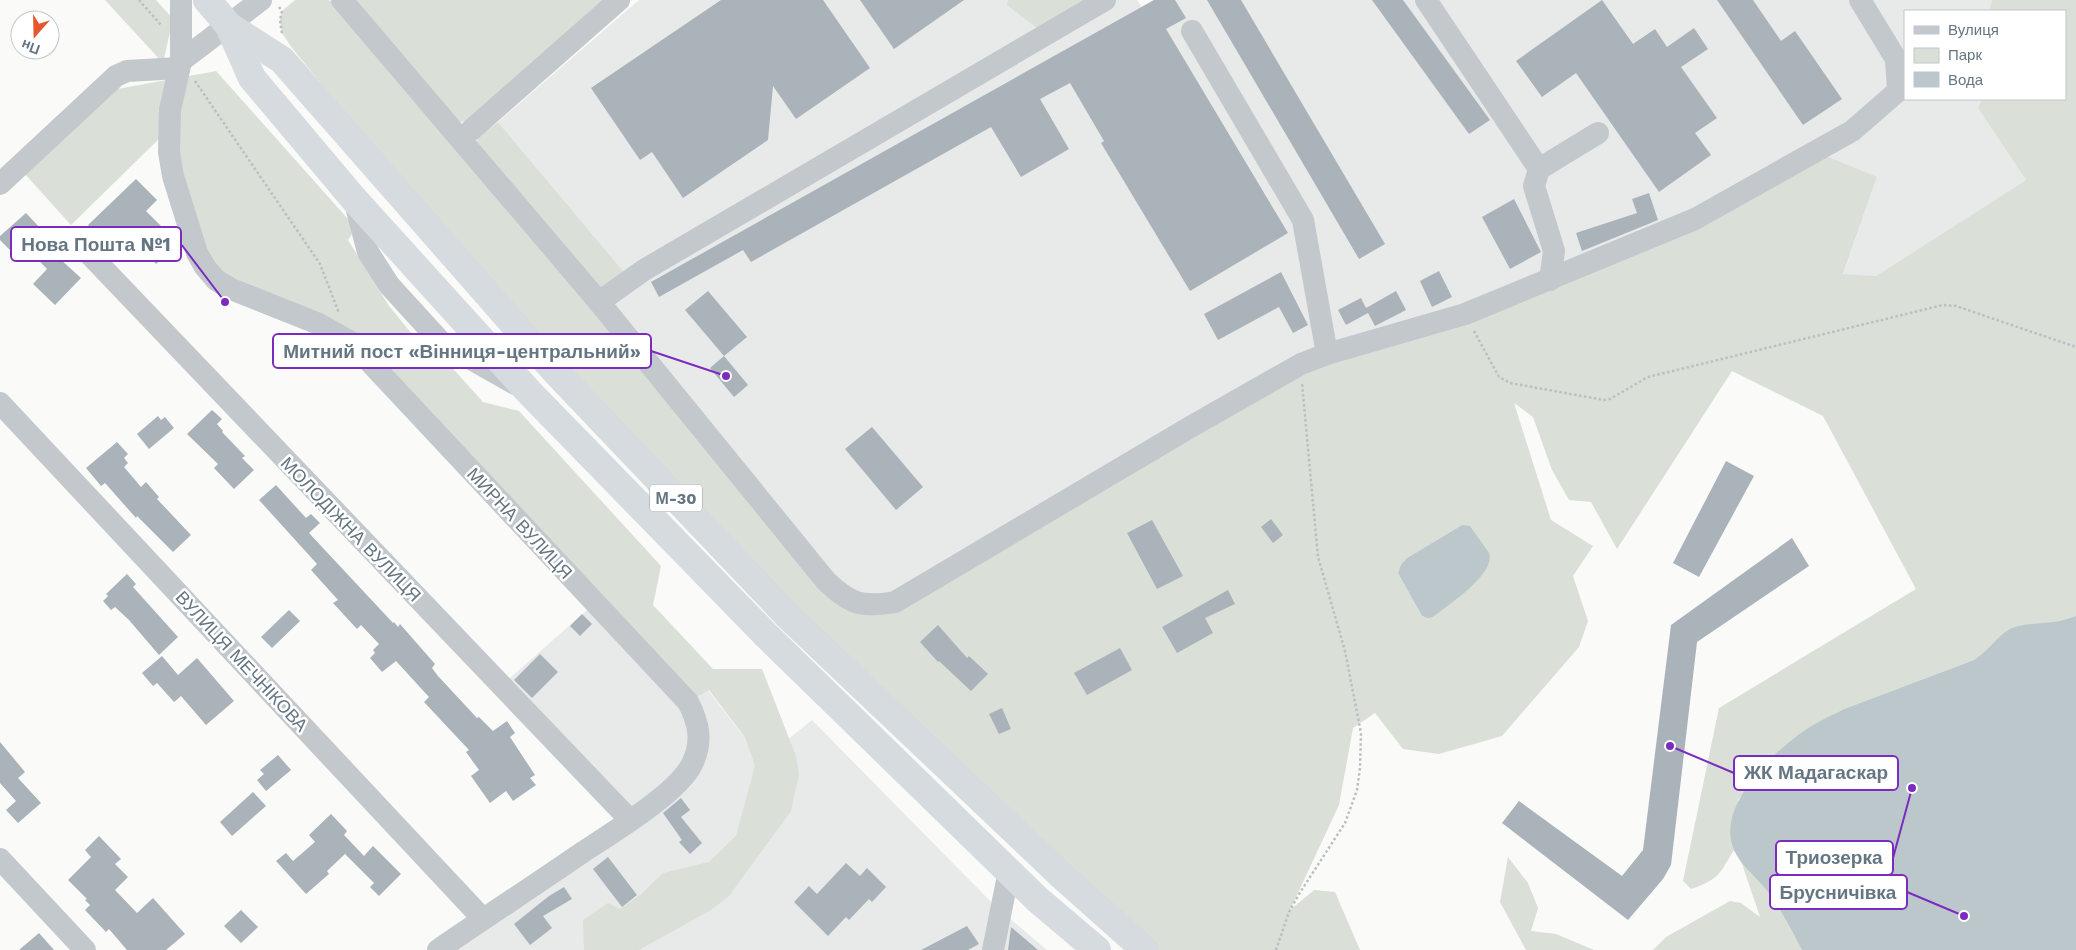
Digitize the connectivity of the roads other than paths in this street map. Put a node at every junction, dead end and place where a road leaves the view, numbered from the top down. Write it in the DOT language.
graph roads {
  1 [pos="181,0"];
  2 [pos="207,0"];
  3 [pos="261,0"];
  4 [pos="342,0"];
  5 [pos="619,0"];
  6 [pos="1104,0"];
  7 [pos="1426,0"];
  8 [pos="1860,0"];
  9 [pos="229,26"];
  10 [pos="1192,31"];
  11 [pos="180,65"];
  12 [pos="1598,133"];
  13 [pos="461,139"];
  14 [pos="1539,169"];
  15 [pos="0,184"];
  16 [pos="73,237"];
  17 [pos="1550,280"];
  18 [pos="599,302"];
  19 [pos="1327,354"];
  20 [pos="0,403"];
  21 [pos="630,820"];
  22 [pos="0,860"];
  23 [pos="1009,871"];
  24 [pos="483,919"];
  25 [pos="85,950"];
  26 [pos="438,950"];
  27 [pos="993,950"];
  28 [pos="1097,950"];
  29 [pos="1146,950"];
  1 -- 11 [label="street, МИРНА ВУЛИЦЯ"];
  2 -- 9 [label="highway, М-30"];
  3 -- 9 [label="street"];
  4 -- 13 [label="street"];
  5 -- 13 [label="street"];
  6 -- 18 [label="street"];
  7 -- 14 [label="street"];
  8 -- 17 [label="street"];
  9 -- 11 [label="street"];
  9 -- 23 [label="highway, М-30"];
  9 -- 29 [label="highway, М-30"];
  10 -- 19 [label="street"];
  11 -- 15 [label="street"];
  11 -- 21 [label="street, МИРНА ВУЛИЦЯ"];
  12 -- 14 [label="street"];
  13 -- 18 [label="street"];
  14 -- 17 [label="street"];
  16 -- 21 [label="street, МОЛОДІЖНА ВУЛИЦЯ"];
  17 -- 19 [label="street"];
  18 -- 19 [label="street"];
  20 -- 24 [label="street, ВУЛИЦЯ МЕЧНІКОВА"];
  21 -- 24 [label="street, МИРНА ВУЛИЦЯ"];
  22 -- 25 [label="street"];
  23 -- 27 [label="street"];
  23 -- 28 [label="highway, М-30"];
  24 -- 26 [label="street, МИРНА ВУЛИЦЯ"];
}
